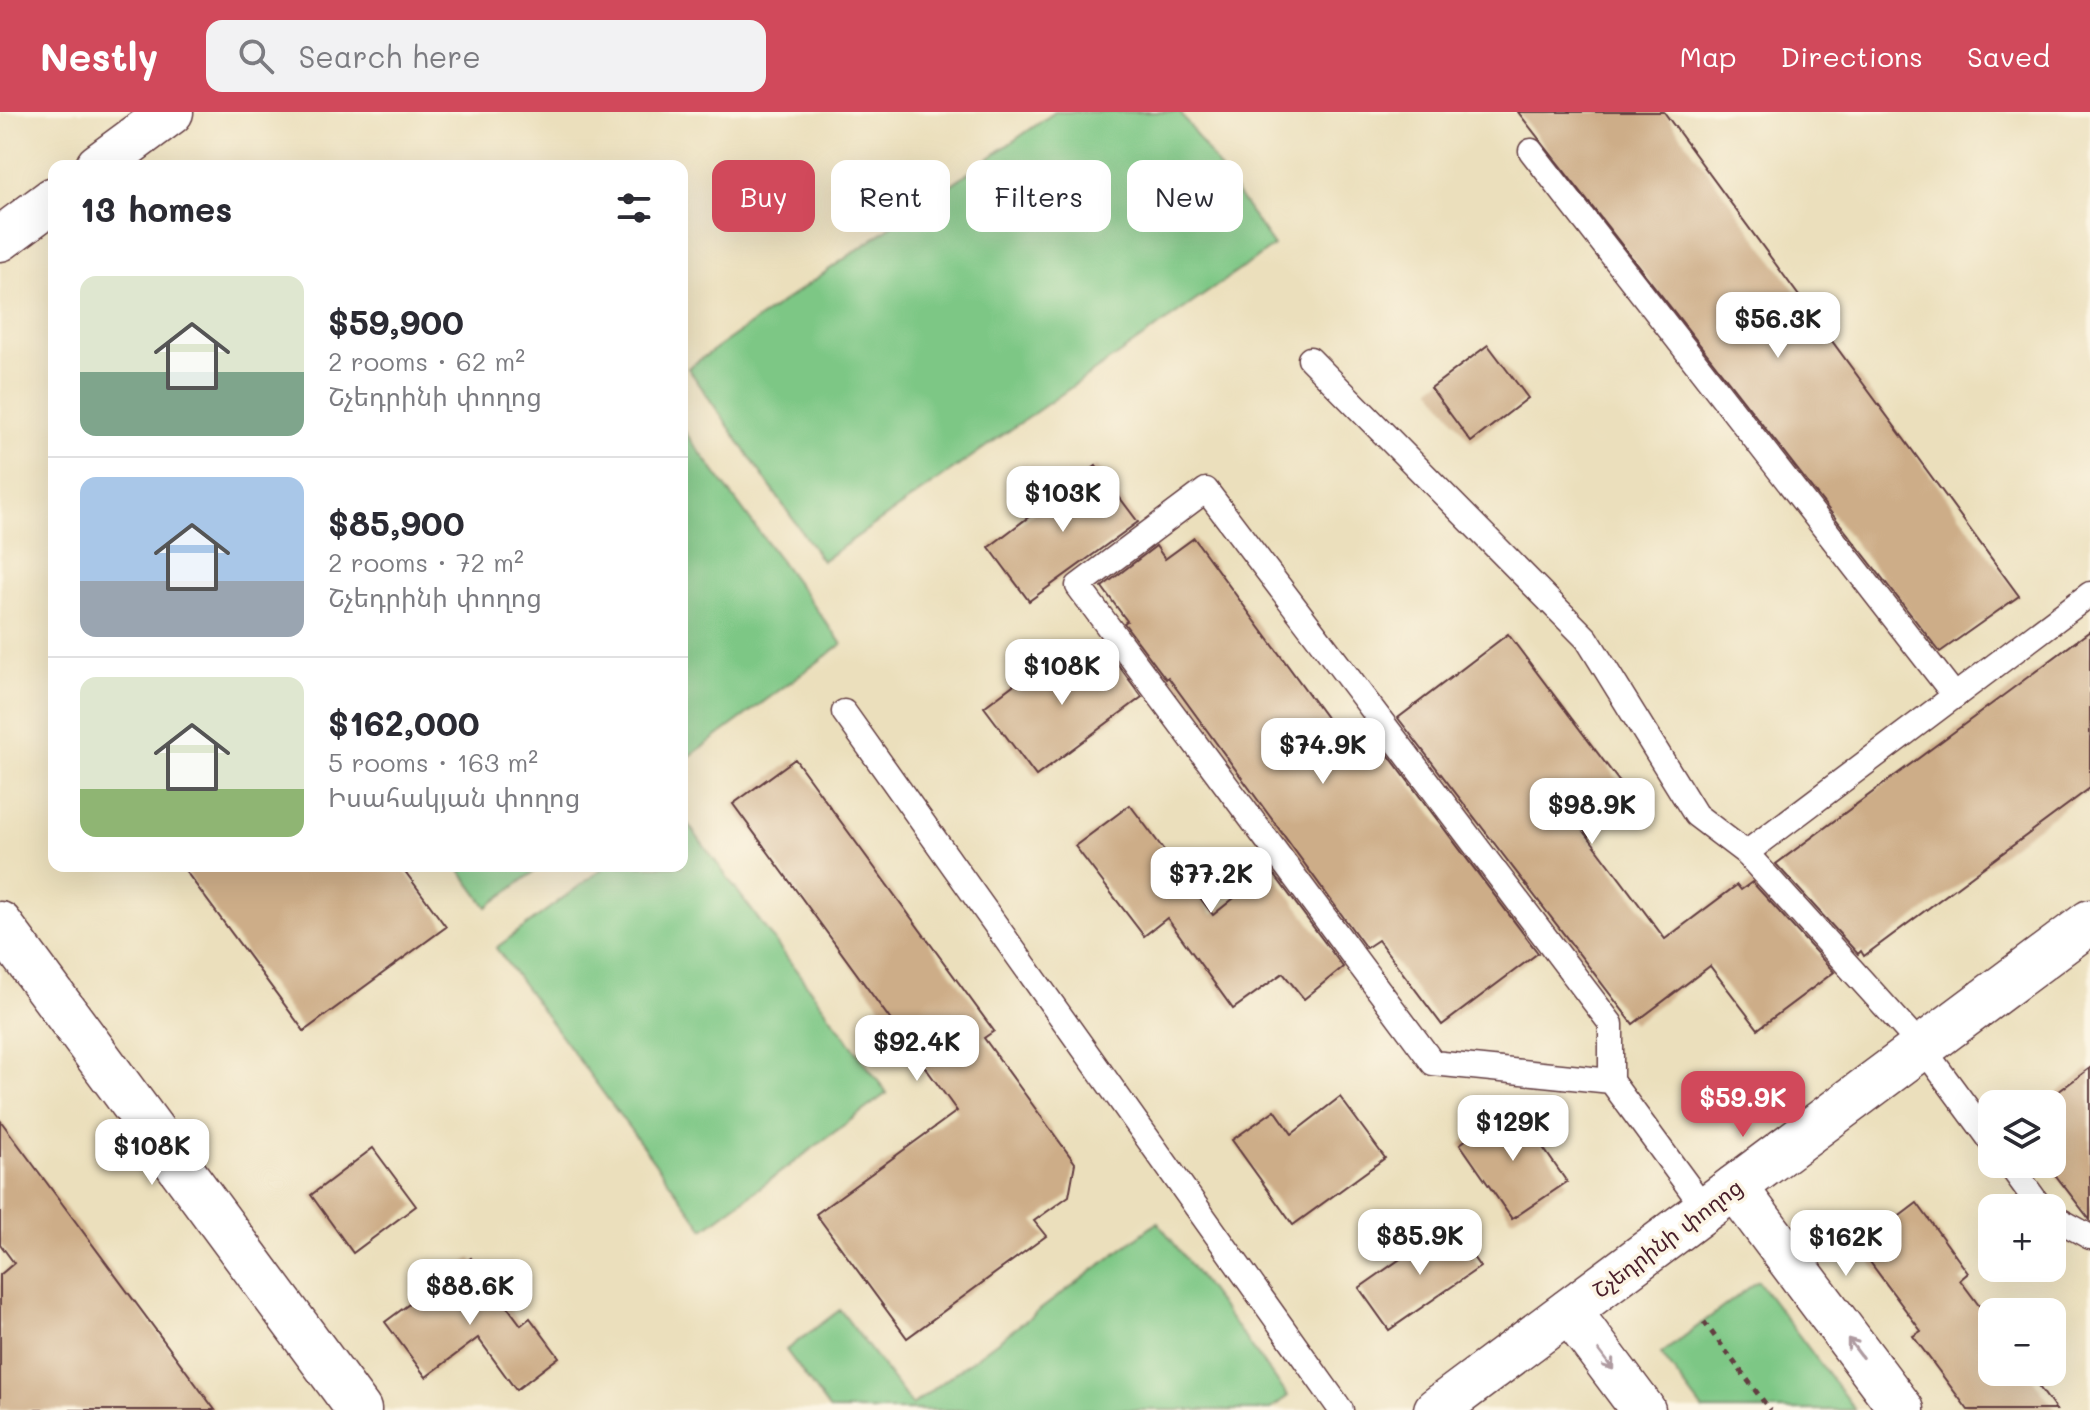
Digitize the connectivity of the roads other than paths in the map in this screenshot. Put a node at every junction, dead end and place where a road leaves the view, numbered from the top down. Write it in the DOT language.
graph roads {
  1 [pos="171,112"];
  2 [pos="1531,151"];
  3 [pos="106,160"];
  4 [pos="48,203"];
  5 [pos="0,239"];
  6 [pos="1310,359"];
  7 [pos="2090,594"];
  8 [pos="1955,696"];
  9 [pos="844,712"];
  10 [pos="1746,853"];
  11 [pos="2090,922"];
  12 [pos="0,924"];
  13 [pos="1922,1047"];
  14 [pos="1611,1081"];
  15 [pos="1978,1123"];
  16 [pos="1720,1198"];
  17 [pos="2066,1224"];
  18 [pos="2090,1237"];
  19 [pos="1569,1311"];
  20 [pos="359,1410"];
  21 [pos="1341,1410"];
  22 [pos="1436,1410"];
  23 [pos="1643,1410"];
  24 [pos="1902,1410"];
  1 -- 3 [label="street"];
  2 -- 8 [label="lane"];
  4 -- 5 [label="street"];
  6 -- 10 [label="lane"];
  7 -- 8 [label="lane"];
  8 -- 10 [label="lane"];
  9 -- 21 [label="lane"];
  10 -- 13 [label="lane"];
  11 -- 13 [label="street, Շչեդրինի փողոց"];
  12 -- 20 [label="street"];
  13 -- 15 [label="lane"];
  13 -- 16 [label="street, Շչեդրինի փողոց"];
  14 -- 14 [label="lane"];
  14 -- 16 [label="lane"];
  16 -- 19 [label="street, Շչեդրինի փողոց"];
  24 -- 16 [label="street, one-way"];
  17 -- 18 [label="lane"];
  19 -- 22 [label="street, Շչեդրինի փողոց"];
  19 -- 23 [label="street, one-way"];
}
